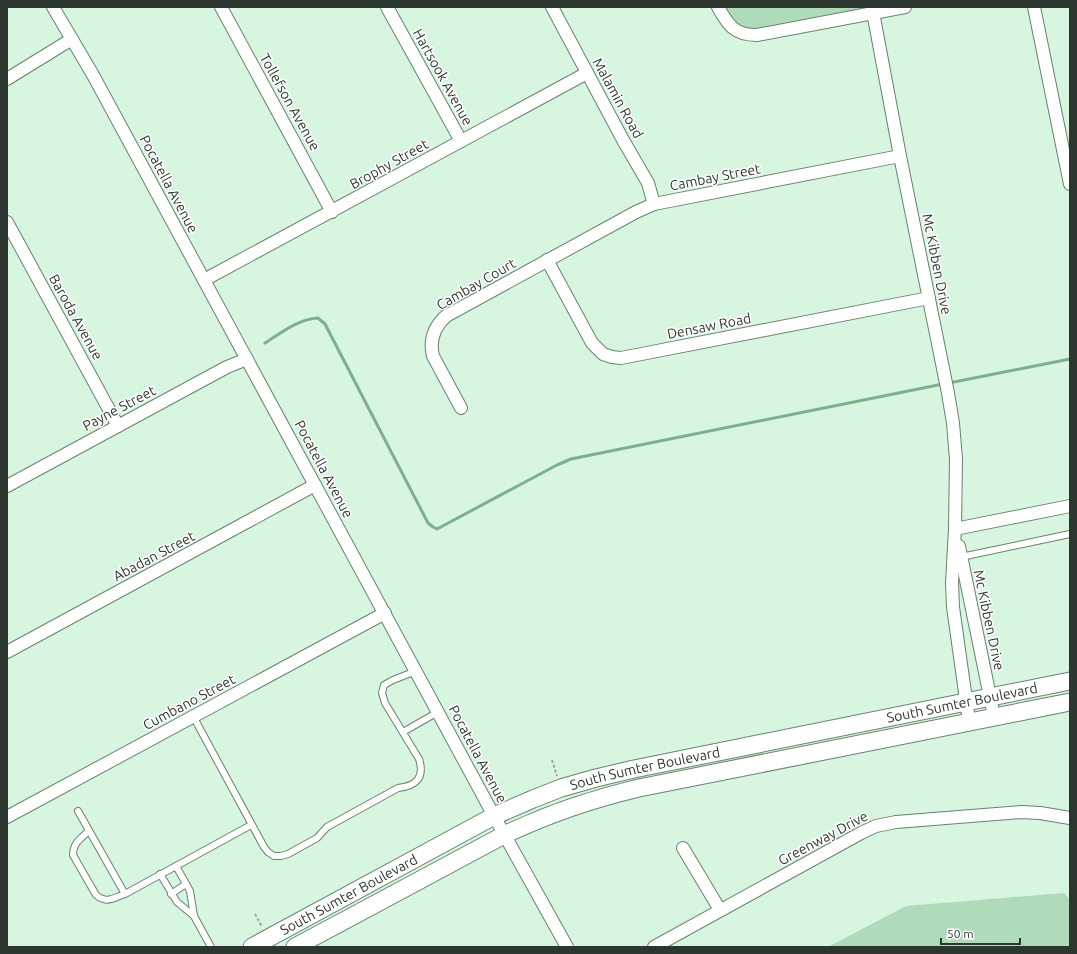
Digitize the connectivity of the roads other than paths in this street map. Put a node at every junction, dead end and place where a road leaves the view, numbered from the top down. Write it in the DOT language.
graph roads {
  1 [pos="53,7"];
  2 [pos="221,7"];
  3 [pos="387,7"];
  4 [pos="552,7"];
  5 [pos="718,7"];
  6 [pos="905,7"];
  7 [pos="1034,7"];
  8 [pos="872,10"];
  9 [pos="72,39"];
  10 [pos="587,73"];
  11 [pos="7,79"];
  12 [pos="461,141"];
  13 [pos="900,156"];
  14 [pos="1070,184"];
  15 [pos="654,204"];
  16 [pos="332,212"];
  17 [pos="7,222"];
  18 [pos="547,260"];
  19 [pos="204,280"];
  20 [pos="929,298"];
  21 [pos="247,359"];
  22 [pos="461,408"];
  23 [pos="118,426"];
  24 [pos="315,485"];
  25 [pos="7,486"];
  26 [pos="1070,506"];
  27 [pos="955,529"];
  28 [pos="1070,534"];
  29 [pos="961,557"];
  30 [pos="385,613"];
  31 [pos="7,652"];
  32 [pos="416,671"];
  33 [pos="1070,681"];
  34 [pos="990,697"];
  35 [pos="966,702"];
  36 [pos="1070,702"];
  37 [pos="438,712"];
  38 [pos="194,716"];
  39 [pos="994,716"];
  40 [pos="969,721"];
  41 [pos="403,732"];
  42 [pos="78,811"];
  43 [pos="494,816"];
  44 [pos="7,817"];
  45 [pos="1070,818"];
  46 [pos="251,825"];
  47 [pos="89,831"];
  48 [pos="504,835"];
  49 [pos="683,848"];
  50 [pos="176,866"];
  51 [pos="160,874"];
  52 [pos="186,884"];
  53 [pos="125,894"];
  54 [pos="171,894"];
  55 [pos="720,910"];
  56 [pos="194,916"];
  57 [pos="211,947"];
  58 [pos="252,947"];
  59 [pos="295,947"];
  60 [pos="566,947"];
  61 [pos="654,947"];
  1 -- 9 [label="street, Pocatella Avenue"];
  2 -- 16 [label="street, Tollefson Avenue"];
  3 -- 12 [label="street, Hartsook Avenue"];
  4 -- 10 [label="street, Malamin Road"];
  5 -- 8 [label="street"];
  6 -- 8 [label="street"];
  7 -- 14 [label="street"];
  8 -- 13 [label="street, Mc Kibben Drive"];
  9 -- 11 [label="street"];
  9 -- 19 [label="street, Pocatella Avenue"];
  10 -- 12 [label="street, Brophy Street"];
  10 -- 15 [label="street, Malamin Road"];
  12 -- 16 [label="street, Brophy Street"];
  13 -- 15 [label="street, Cambay Street"];
  13 -- 20 [label="street, Mc Kibben Drive"];
  15 -- 18 [label="street, Cambay Street"];
  16 -- 19 [label="street, Brophy Street"];
  17 -- 23 [label="street, Baroda Avenue"];
  18 -- 20 [label="street, Densaw Road"];
  18 -- 22 [label="street, Cambay Court"];
  19 -- 21 [label="street, Pocatella Avenue"];
  20 -- 27 [label="street, Mc Kibben Drive"];
  21 -- 23 [label="street, Payne Street"];
  21 -- 24 [label="street, Pocatella Avenue"];
  23 -- 25 [label="street, Payne Street"];
  24 -- 30 [label="street, Pocatella Avenue"];
  24 -- 31 [label="street, Abadan Street"];
  26 -- 27 [label="street"];
  27 -- 29 [label="street, Mc Kibben Drive"];
  27 -- 35 [label="street, Mc Kibben Drive"];
  28 -- 29 [label="lane"];
  29 -- 34 [label="street, Mc Kibben Drive"];
  30 -- 32 [label="street, Pocatella Avenue"];
  30 -- 38 [label="street, Cumbano Street"];
  32 -- 37 [label="street, Pocatella Avenue"];
  32 -- 41 [label="lane"];
  33 -- 34 [label="main road, South Sumter Boulevard"];
  34 -- 35 [label="main road, South Sumter Boulevard"];
  34 -- 39 [label="street, Mc Kibben Drive"];
  35 -- 40 [label="street, Mc Kibben Drive"];
  35 -- 43 [label="main road, South Sumter Boulevard"];
  36 -- 39 [label="main road, South Sumter Boulevard"];
  37 -- 41 [label="lane"];
  37 -- 43 [label="street, Pocatella Avenue"];
  38 -- 44 [label="street, Cumbano Street"];
  38 -- 46 [label="lane"];
  39 -- 40 [label="main road, South Sumter Boulevard"];
  40 -- 48 [label="main road, South Sumter Boulevard"];
  41 -- 46 [label="lane"];
  42 -- 47 [label="lane"];
  43 -- 48 [label="street, Pocatella Avenue"];
  43 -- 58 [label="main road, South Sumter Boulevard"];
  45 -- 55 [label="street, Greenway Drive"];
  46 -- 50 [label="lane"];
  47 -- 53 [label="lane"];
  47 -- 53 [label="lane"];
  48 -- 59 [label="main road, South Sumter Boulevard"];
  48 -- 60 [label="street, Pocatella Avenue"];
  49 -- 55 [label="street"];
  50 -- 51 [label="lane"];
  50 -- 52 [label="lane"];
  51 -- 53 [label="lane"];
  51 -- 54 [label="lane"];
  52 -- 54 [label="lane"];
  52 -- 56 [label="lane"];
  54 -- 56 [label="lane"];
  55 -- 61 [label="street, Greenway Drive"];
  56 -- 57 [label="lane"];
}
